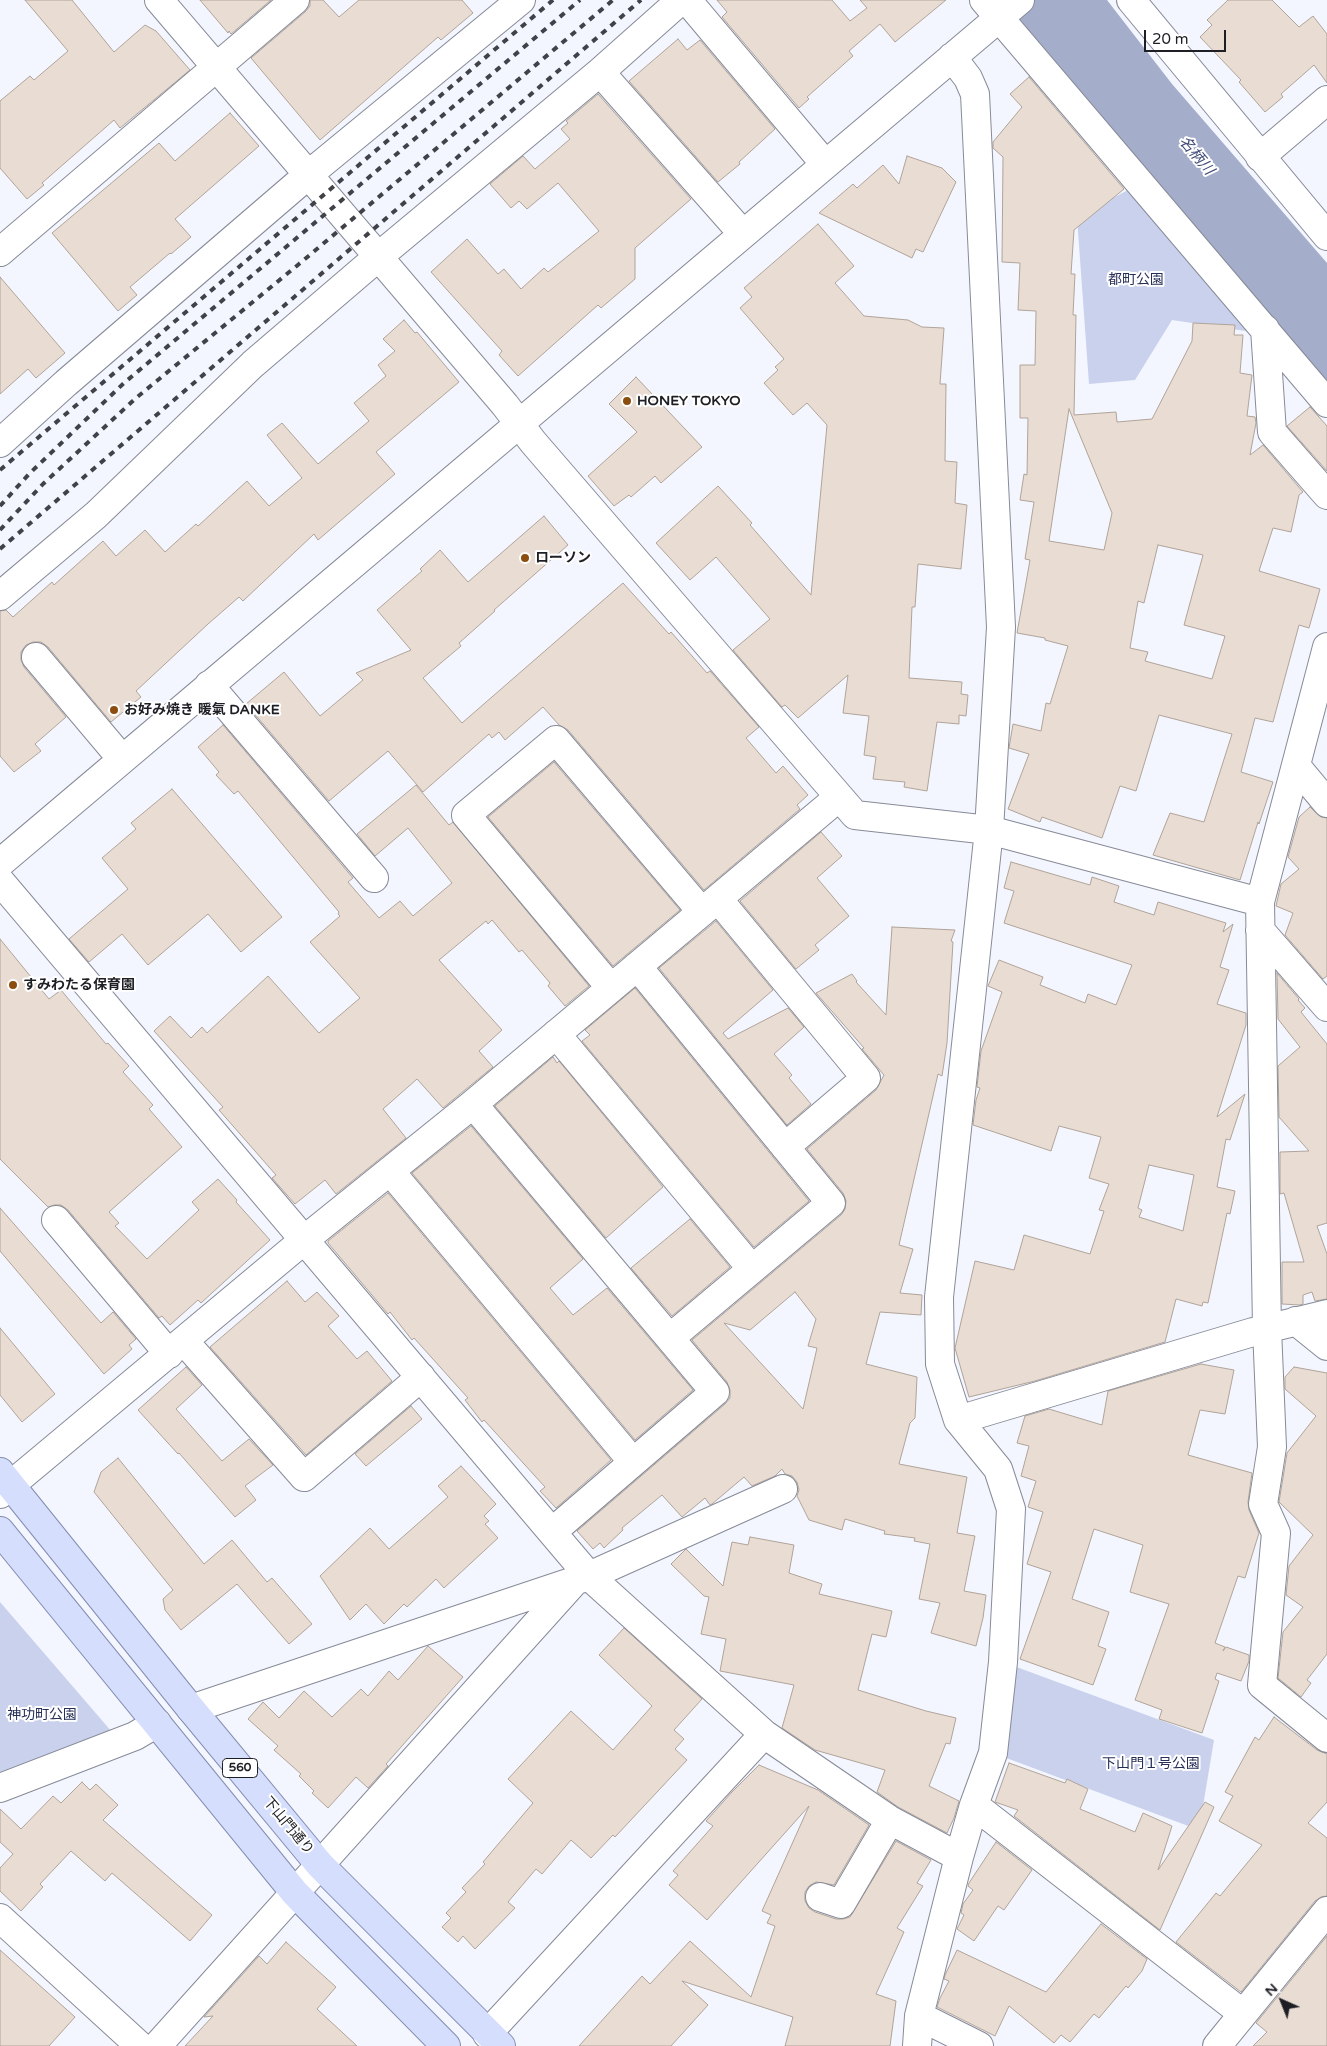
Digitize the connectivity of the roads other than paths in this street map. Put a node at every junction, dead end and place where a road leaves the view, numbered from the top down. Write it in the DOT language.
graph roads {
  1 [pos="159,0"];
  2 [pos="295,0"];
  3 [pos="521,0"];
  4 [pos="681,0"];
  5 [pos="687,0"];
  6 [pos="1131,0"];
  7 [pos="1002,7"];
  8 [pos="952,57"];
  9 [pos="216,66"];
  10 [pos="600,72"];
  11 [pos="1327,100"];
  12 [pos="1260,157"];
  13 [pos="826,164"];
  14 [pos="308,175"];
  15 [pos="743,234"];
  16 [pos="1327,236"];
  17 [pos="0,252"];
  18 [pos="378,257"];
  19 [pos="1265,329"];
  20 [pos="1327,403"];
  21 [pos="518,424"];
  22 [pos="0,443"];
  23 [pos="1327,495"];
  24 [pos="0,596"];
  25 [pos="1327,647"];
  26 [pos="36,657"];
  27 [pos="209,685"];
  28 [pos="122,759"];
  29 [pos="1296,766"];
  30 [pos="839,797"];
  31 [pos="1327,804"];
  32 [pos="989,830"];
  33 [pos="0,862"];
  34 [pos="374,878"];
  35 [pos="0,881"];
  36 [pos="1260,902"];
  37 [pos="710,905"];
  38 [pos="1260,930"];
  39 [pos="637,966"];
  40 [pos="611,988"];
  41 [pos="1325,1001"];
  42 [pos="556,1034"];
  43 [pos="472,1104"];
  44 [pos="785,1147"];
  45 [pos="390,1171"];
  46 [pos="56,1220"];
  47 [pos="304,1240"];
  48 [pos="752,1269"];
  49 [pos="1327,1314"];
  50 [pos="1296,1321"];
  51 [pos="1267,1329"];
  52 [pos="670,1338"];
  53 [pos="1327,1346"];
  54 [pos="176,1347"];
  55 [pos="421,1377"];
  56 [pos="958,1420"];
  57 [pos="633,1462"];
  58 [pos="4,1483"];
  59 [pos="783,1489"];
  60 [pos="0,1531"];
  61 [pos="552,1532"];
  62 [pos="582,1578"];
  63 [pos="191,1709"];
  64 [pos="156,1723"];
  65 [pos="764,1734"];
  66 [pos="1327,1738"];
  67 [pos="0,1788"];
  68 [pos="974,1805"];
  69 [pos="890,1820"];
  70 [pos="959,1857"];
  71 [pos="320,1865"];
  72 [pos="295,1893"];
  73 [pos="820,1897"];
  74 [pos="1327,1911"];
  75 [pos="0,1918"];
  76 [pos="919,2016"];
  77 [pos="1231,2034"];
  78 [pos="494,2040"];
  79 [pos="140,2046"];
  80 [pos="157,2046"];
  81 [pos="446,2046"];
  82 [pos="917,2046"];
  83 [pos="979,2046"];
  1 -- 9 [label="street"];
  2 -- 9 [label="street"];
  3 -- 14 [label="street"];
  4 -- 10 [label="street"];
  5 -- 13 [label="street"];
  6 -- 12 [label="street"];
  7 -- 8 [label="street"];
  7 -- 19 [label="street"];
  8 -- 13 [label="street"];
  8 -- 32 [label="street"];
  9 -- 14 [label="street"];
  9 -- 17 [label="street"];
  10 -- 15 [label="street"];
  10 -- 18 [label="street"];
  11 -- 12 [label="street"];
  12 -- 16 [label="street"];
  13 -- 15 [label="street"];
  14 -- 18 [label="street"];
  14 -- 22 [label="street"];
  15 -- 21 [label="street"];
  18 -- 21 [label="street"];
  18 -- 24 [label="street"];
  19 -- 20 [label="street"];
  19 -- 23 [label="street"];
  21 -- 27 [label="street"];
  21 -- 30 [label="street"];
  25 -- 29 [label="street"];
  26 -- 28 [label="street"];
  27 -- 28 [label="street"];
  27 -- 34 [label="street"];
  28 -- 33 [label="street"];
  29 -- 31 [label="street"];
  29 -- 36 [label="street"];
  30 -- 32 [label="street"];
  30 -- 37 [label="street"];
  32 -- 36 [label="street"];
  32 -- 56 [label="street"];
  35 -- 47 [label="street"];
  36 -- 38 [label="street"];
  37 -- 39 [label="street"];
  37 -- 40 [label="street"];
  37 -- 44 [label="street"];
  38 -- 41 [label="street"];
  38 -- 51 [label="street"];
  39 -- 40 [label="street"];
  39 -- 44 [label="street"];
  40 -- 42 [label="street"];
  42 -- 43 [label="street"];
  42 -- 48 [label="street"];
  43 -- 45 [label="street"];
  43 -- 52 [label="street"];
  44 -- 48 [label="street"];
  45 -- 47 [label="street"];
  45 -- 57 [label="street"];
  46 -- 54 [label="street"];
  47 -- 54 [label="street"];
  47 -- 55 [label="street"];
  48 -- 52 [label="street"];
  49 -- 50 [label="street"];
  50 -- 51 [label="street"];
  50 -- 53 [label="street"];
  51 -- 56 [label="street"];
  51 -- 66 [label="street"];
  52 -- 57 [label="street"];
  54 -- 55 [label="street"];
  54 -- 58 [label="street"];
  55 -- 61 [label="street"];
  56 -- 68 [label="street"];
  57 -- 61 [label="street"];
  58 -- 63 [label="main road, 下山門通り / 560"];
  59 -- 62 [label="street"];
  60 -- 64 [label="main road, 560"];
  61 -- 62 [label="street"];
  62 -- 63 [label="street"];
  62 -- 65 [label="street"];
  62 -- 71 [label="street"];
  63 -- 71 [label="main road, 下山門通り / 560"];
  64 -- 67 [label="street"];
  64 -- 72 [label="main road, 560"];
  65 -- 69 [label="street"];
  65 -- 78 [label="street"];
  68 -- 70 [label="street"];
  68 -- 77 [label="street"];
  69 -- 70 [label="street"];
  69 -- 73 [label="street"];
  70 -- 76 [label="street"];
  71 -- 72 [label="street"];
  71 -- 78 [label="main road, 下山門通り / 560"];
  72 -- 80 [label="street"];
  72 -- 81 [label="main road, 560"];
  74 -- 77 [label="street"];
  75 -- 79 [label="street"];
  76 -- 82 [label="street"];
  76 -- 83 [label="street"];
}
